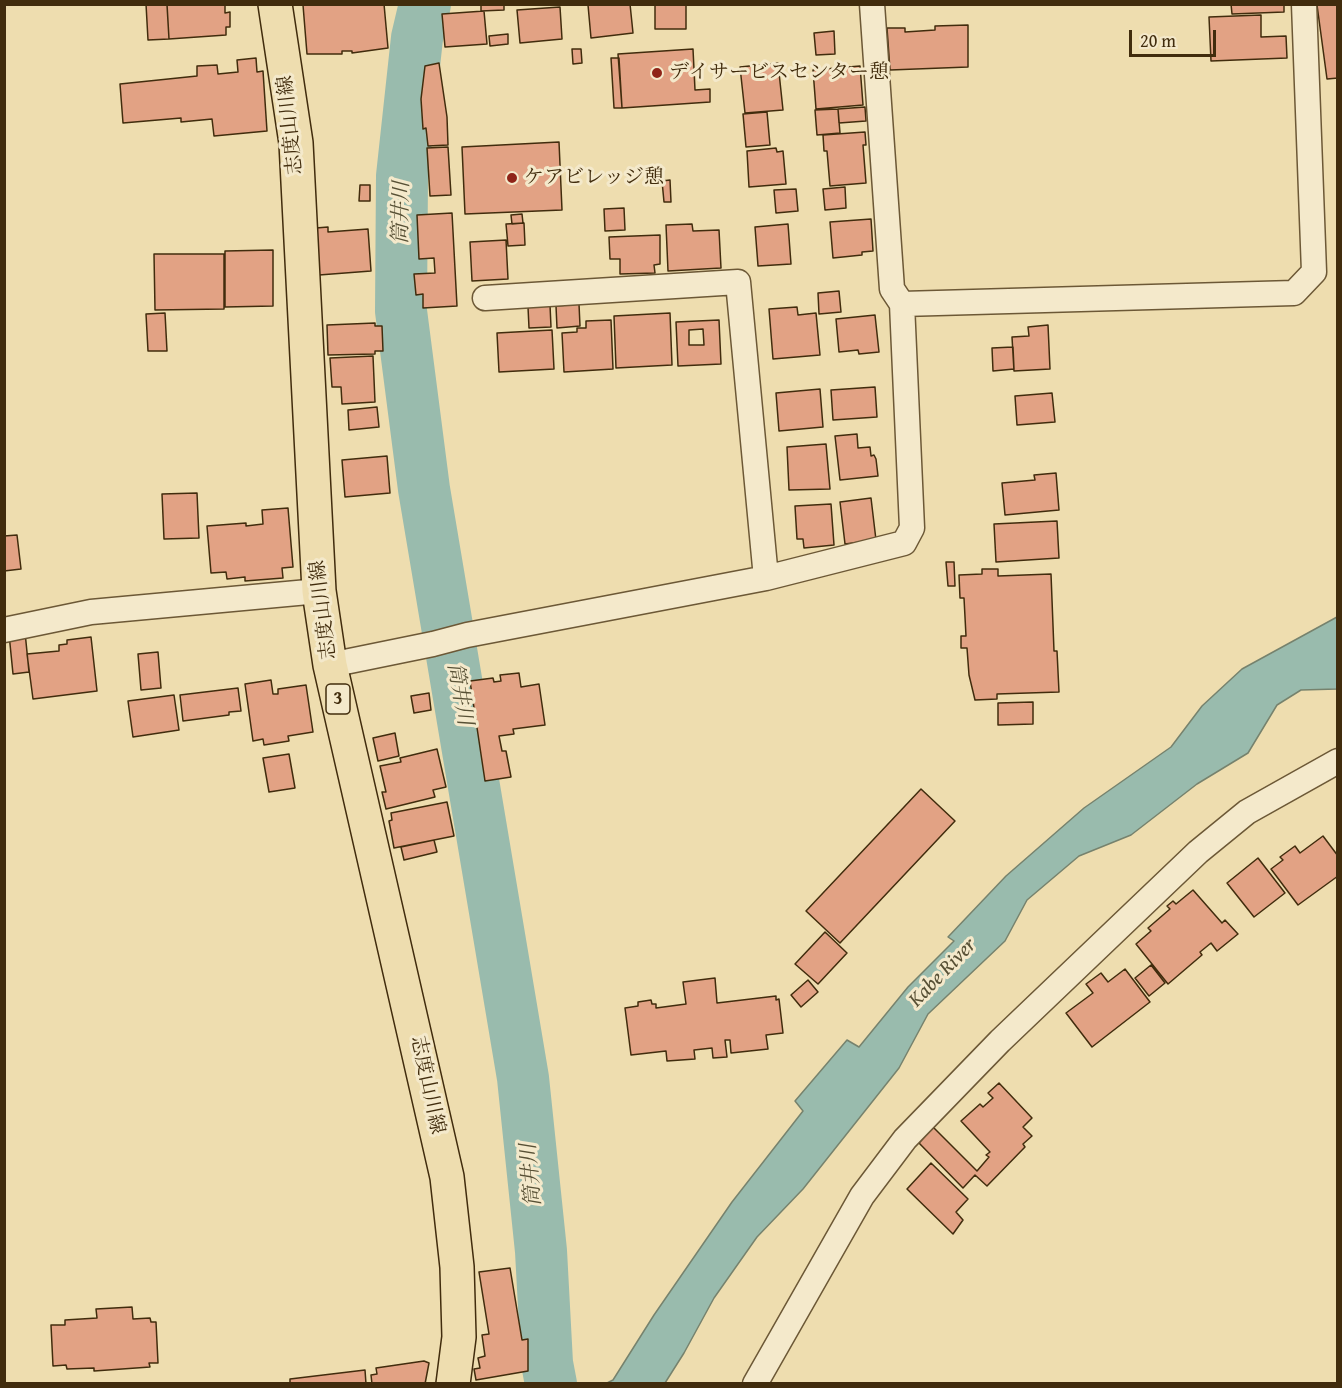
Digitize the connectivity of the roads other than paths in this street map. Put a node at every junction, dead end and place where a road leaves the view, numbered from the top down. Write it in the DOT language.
graph roads {
  1 [pos="275,4"];
  2 [pos="872,4"];
  3 [pos="1304,4"];
  4 [pos="485,298"];
  5 [pos="902,304"];
  6 [pos="766,578"];
  7 [pos="319,591"];
  8 [pos="4,630"];
  9 [pos="330,665"];
  10 [pos="1338,761"];
  11 [pos="453,1383"];
  12 [pos="755,1383"];
  1 -- 7 [label="main road, 志度山川線 / 3"];
  2 -- 5 [label="street"];
  3 -- 5 [label="street"];
  4 -- 6 [label="street"];
  5 -- 6 [label="street"];
  6 -- 9 [label="street"];
  7 -- 8 [label="street"];
  7 -- 9 [label="main road, 志度山川線 / 3"];
  9 -- 11 [label="main road, 志度山川線 / 3"];
  10 -- 12 [label="street"];
}
